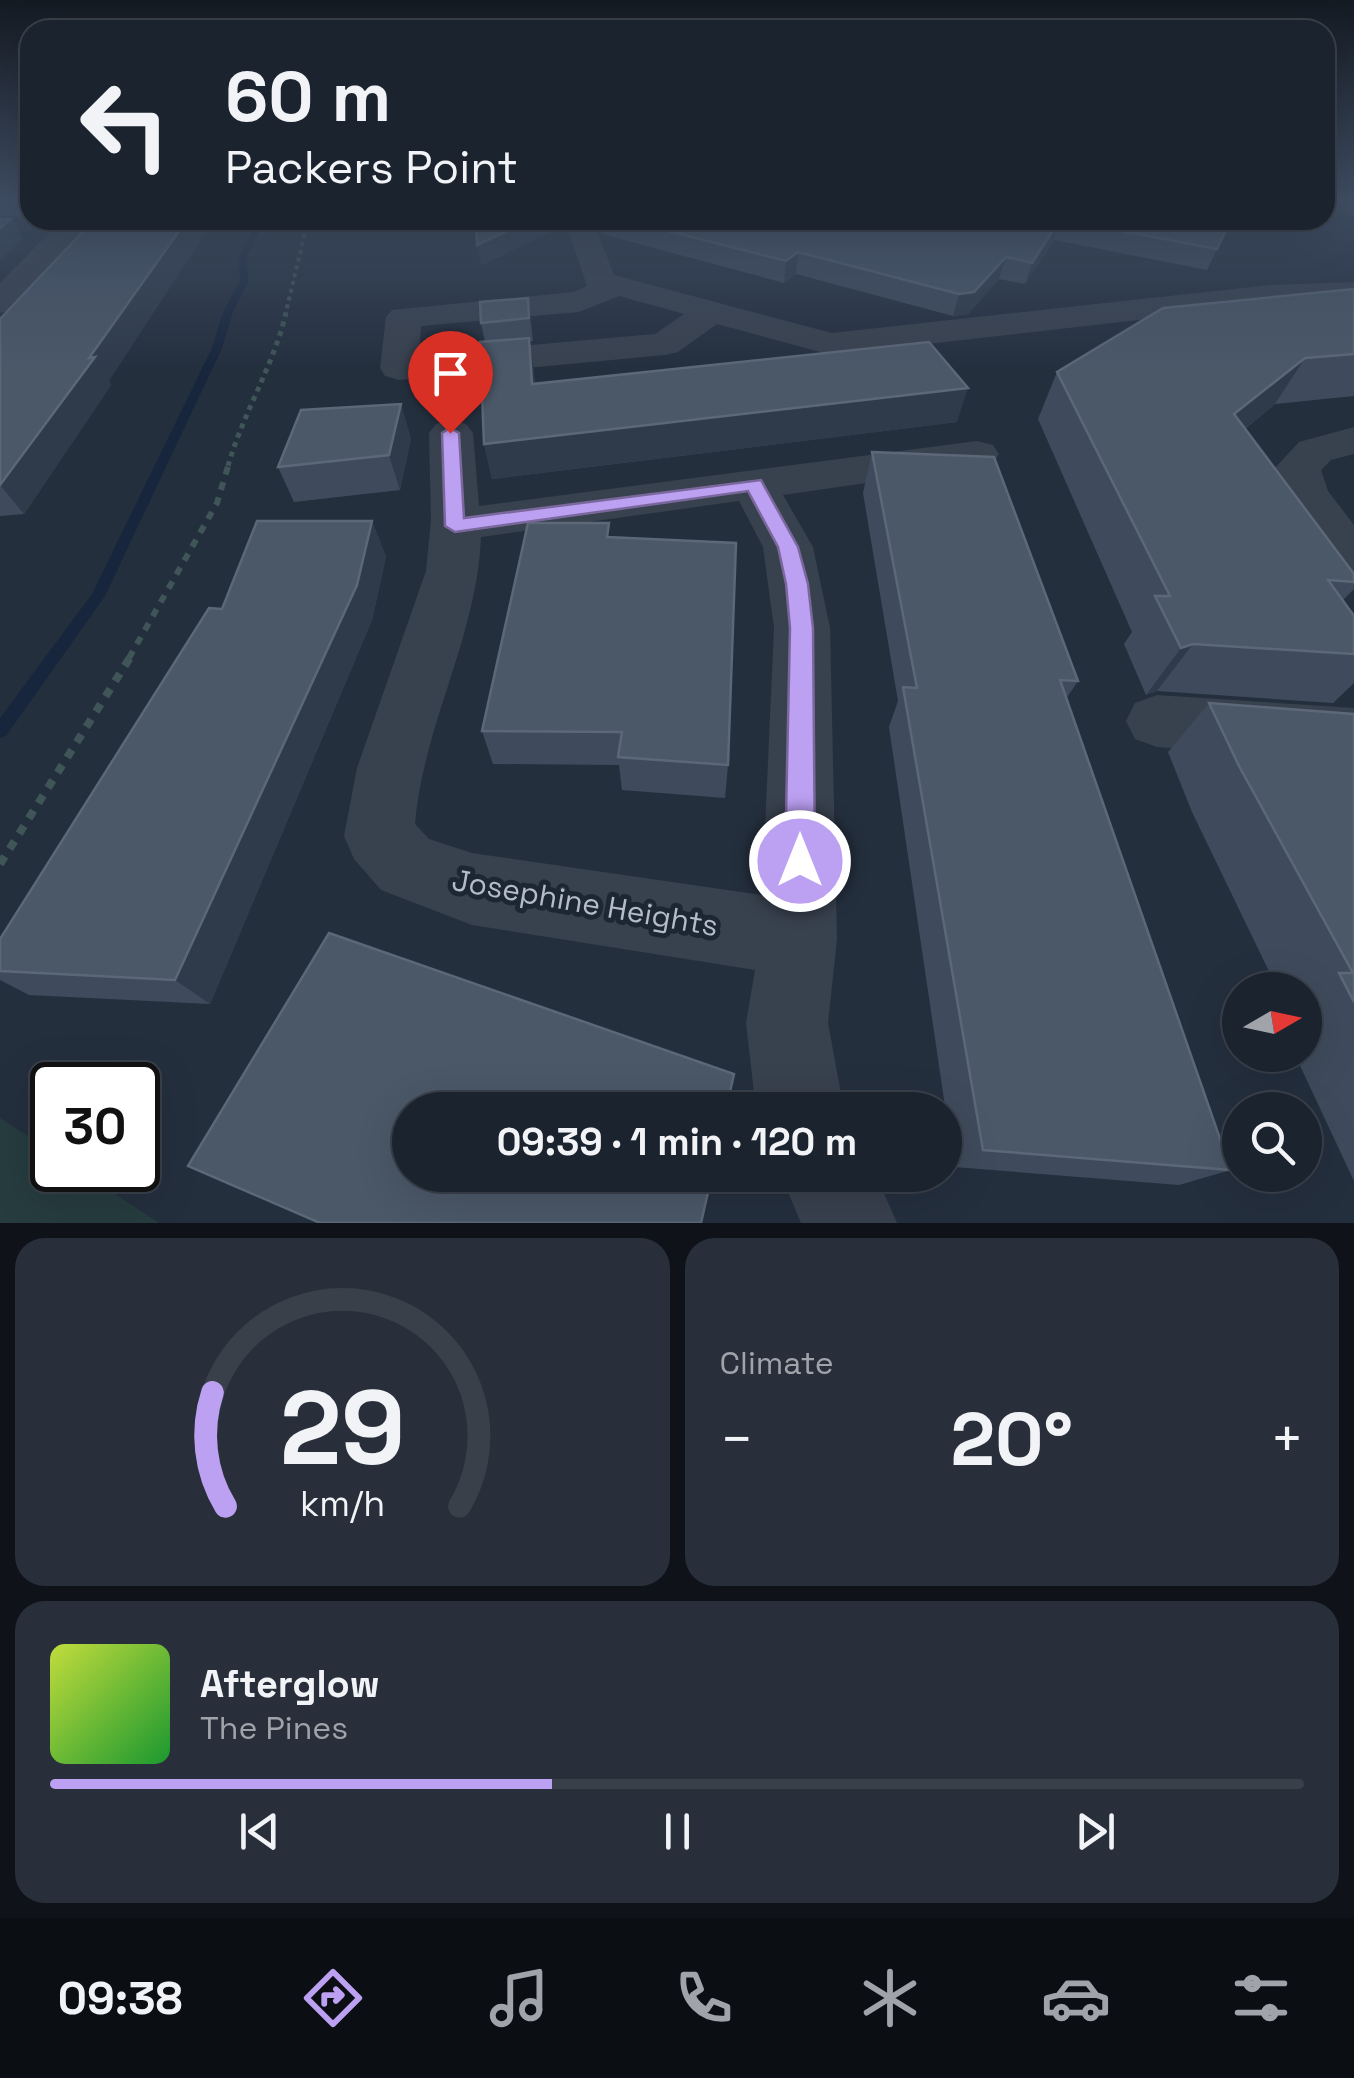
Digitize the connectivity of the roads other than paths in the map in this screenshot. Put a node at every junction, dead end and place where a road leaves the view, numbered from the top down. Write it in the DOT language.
graph roads {
  1 [pos="45,255"];
  2 [pos="591,255"];
  3 [pos="617,285"];
  4 [pos="1354,292"];
  5 [pos="0,303"];
  6 [pos="712,311"];
  7 [pos="450,433"];
  8 [pos="1354,440"];
  9 [pos="977,454"];
  10 [pos="754,484"];
  11 [pos="455,526"];
  12 [pos="1354,561"];
  13 [pos="1158,720"];
  14 [pos="1354,736"];
  15 [pos="799,939"];
  16 [pos="797,1092"];
  17 [pos="835,1192"];
  18 [pos="849,1223"];
  1 -- 5 [label="street"];
  2 -- 3 [label="street"];
  3 -- 6 [label="street"];
  3 -- 6 [label="street"];
  4 -- 6 [label="street"];
  7 -- 11 [label="street, Josephine Heights"];
  8 -- 12 [label="street"];
  9 -- 10 [label="street"];
  10 -- 11 [label="street"];
  10 -- 15 [label="street"];
  11 -- 15 [label="street, Josephine Heights"];
  13 -- 14 [label="street"];
  15 -- 16 [label="street"];
  17 -- 18 [label="street"];
}
